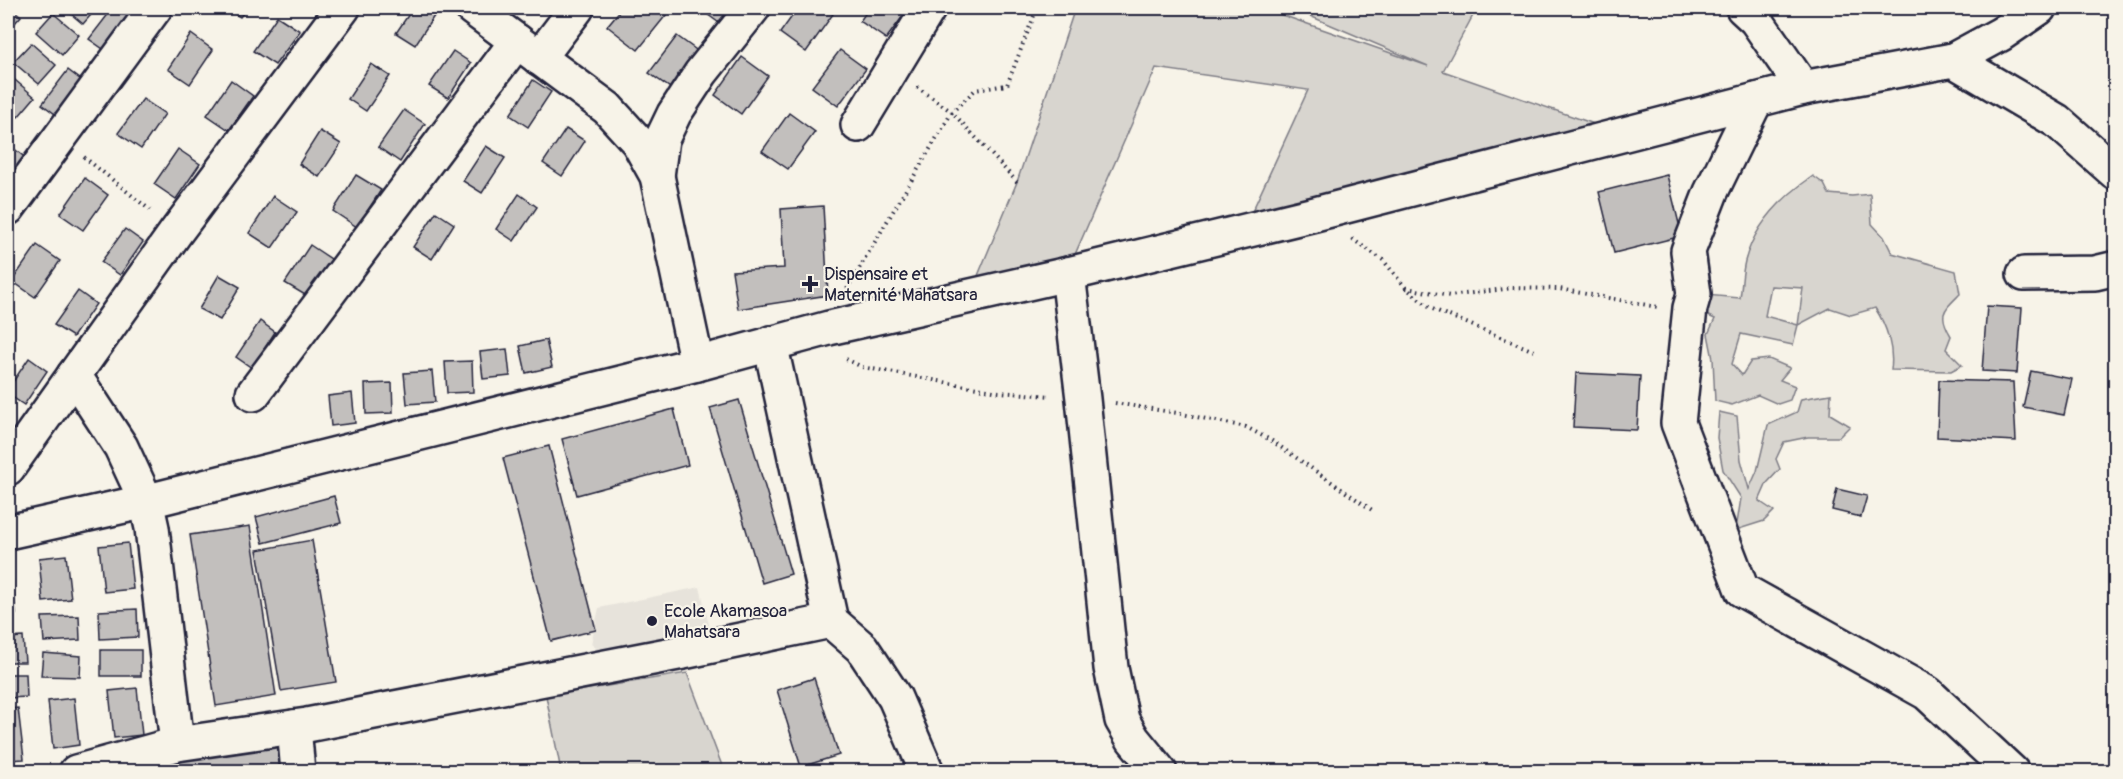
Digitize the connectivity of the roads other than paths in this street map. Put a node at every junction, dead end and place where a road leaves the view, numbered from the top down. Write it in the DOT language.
graph roads {
  1 [pos="155,8"];
  2 [pos="343,8"];
  3 [pos="472,8"];
  4 [pos="577,8"];
  5 [pos="753,8"];
  6 [pos="929,8"];
  7 [pos="1743,8"];
  8 [pos="2039,8"];
  9 [pos="528,49"];
  10 [pos="1953,60"];
  11 [pos="1803,88"];
  12 [pos="1756,100"];
  13 [pos="858,125"];
  14 [pos="2115,173"];
  15 [pos="657,176"];
  16 [pos="8,208"];
  17 [pos="2115,268"];
  18 [pos="1068,274"];
  19 [pos="2024,274"];
  20 [pos="770,343"];
  21 [pos="696,364"];
  22 [pos="74,375"];
  23 [pos="253,394"];
  24 [pos="12,453"];
  25 [pos="146,501"];
  26 [pos="8,532"];
  27 [pos="831,621"];
  28 [pos="294,727"];
  29 [pos="177,744"];
  30 [pos="76,771"];
  31 [pos="298,771"];
  32 [pos="927,771"];
  33 [pos="1160,771"];
  34 [pos="2012,771"];
  1 -- 16 [label="street"];
  2 -- 22 [label="street"];
  3 -- 9 [label="street"];
  4 -- 9 [label="street"];
  5 -- 15 [label="street"];
  6 -- 13 [label="street"];
  7 -- 11 [label="street"];
  8 -- 10 [label="street"];
  9 -- 15 [label="street"];
  9 -- 23 [label="street"];
  10 -- 11 [label="street"];
  10 -- 14 [label="street"];
  11 -- 12 [label="street"];
  12 -- 18 [label="street"];
  12 -- 34 [label="street"];
  15 -- 21 [label="street"];
  17 -- 19 [label="street"];
  18 -- 20 [label="street"];
  18 -- 33 [label="street"];
  20 -- 21 [label="street"];
  20 -- 27 [label="street"];
  21 -- 25 [label="street"];
  22 -- 24 [label="street"];
  22 -- 25 [label="street"];
  25 -- 26 [label="street"];
  25 -- 29 [label="street"];
  27 -- 28 [label="street"];
  27 -- 32 [label="street"];
  28 -- 29 [label="street"];
  28 -- 31 [label="street"];
  29 -- 30 [label="street"];
}
